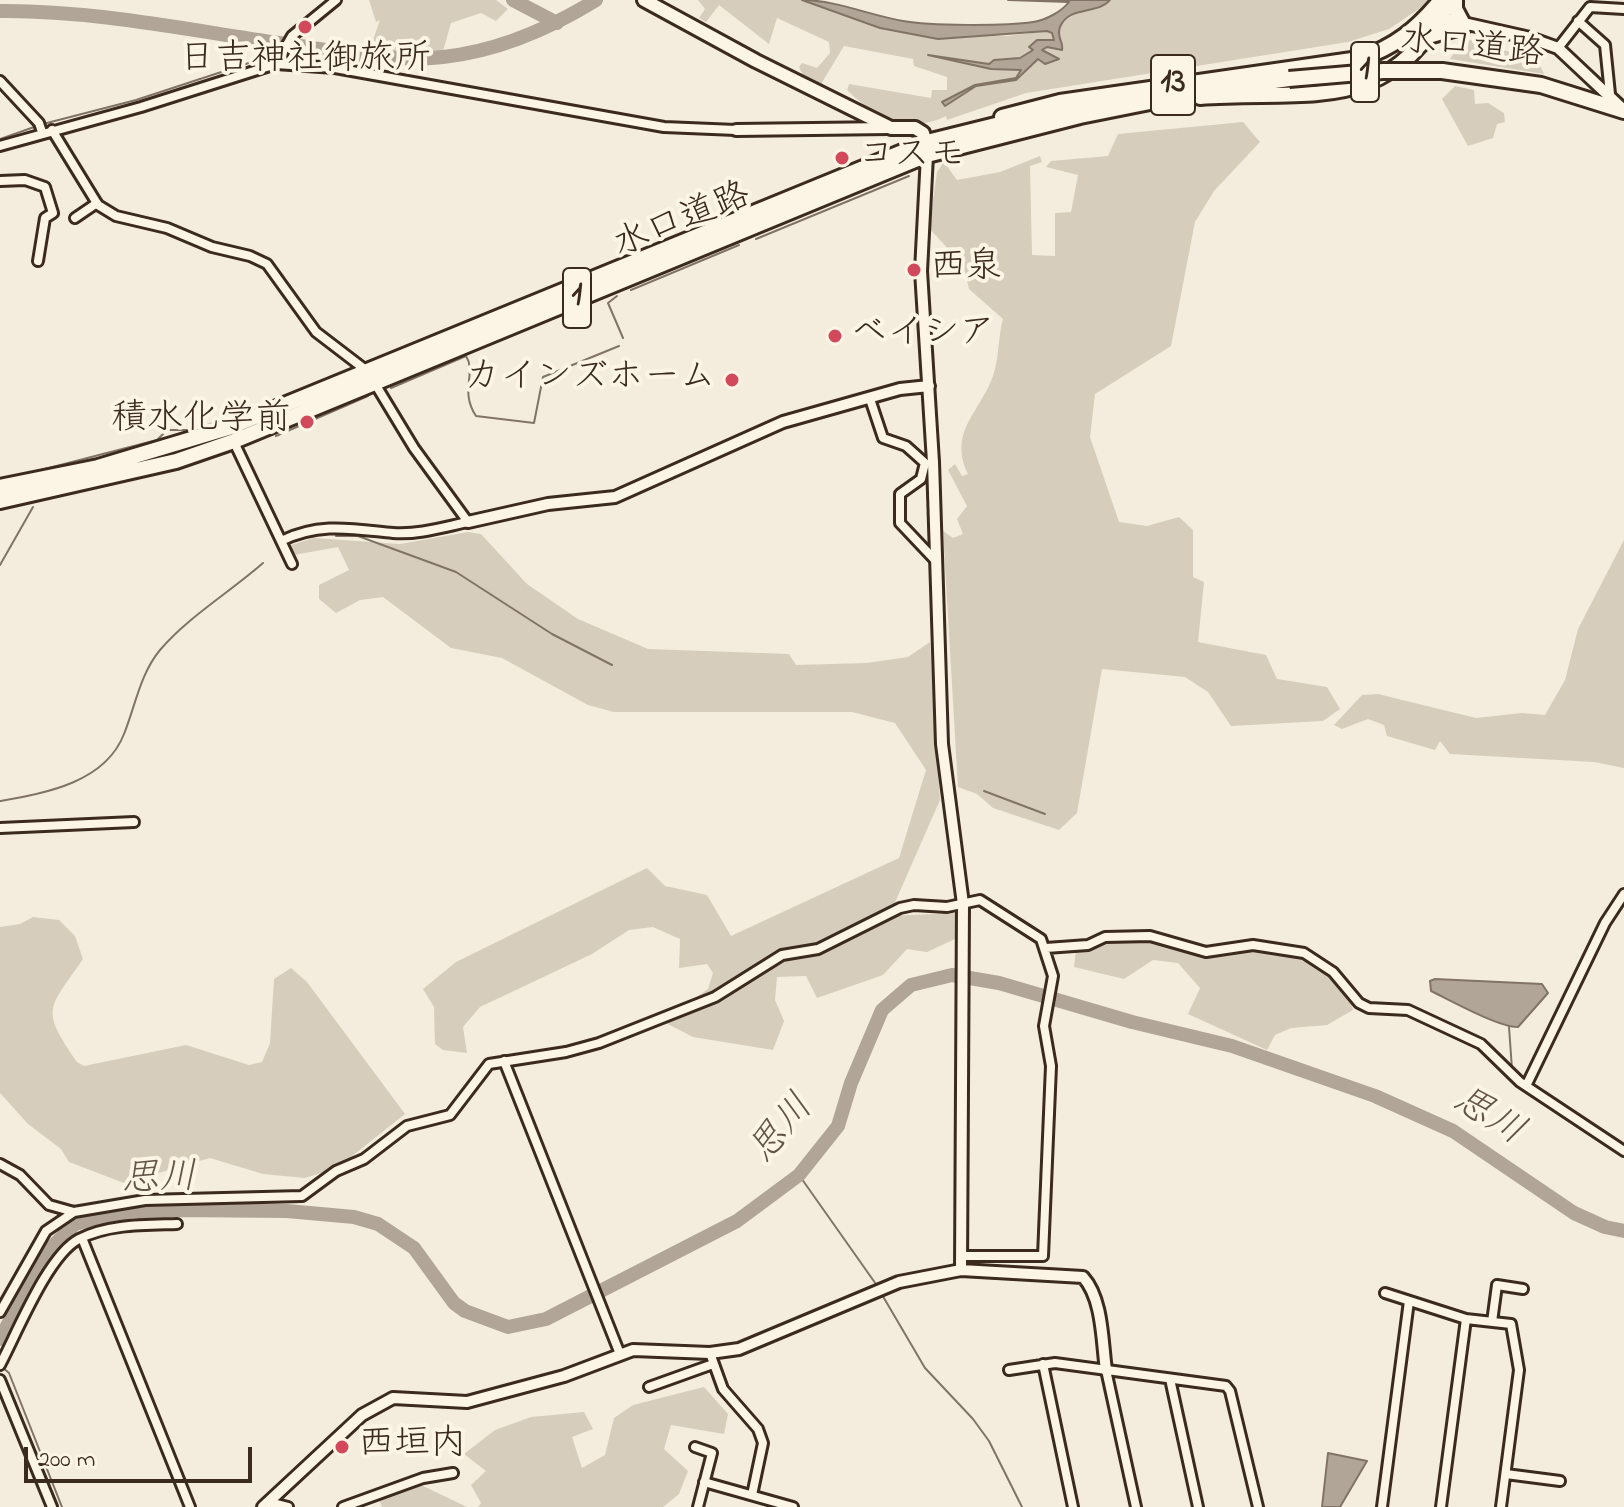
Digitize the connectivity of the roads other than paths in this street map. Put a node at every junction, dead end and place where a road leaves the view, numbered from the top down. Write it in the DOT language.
graph roads {
  1 [pos="336,0"];
  2 [pos="644,0"];
  3 [pos="1449,1"];
  4 [pos="1624,9"];
  5 [pos="1441,18"];
  6 [pos="1578,21"];
  7 [pos="1464,26"];
  8 [pos="1421,34"];
  9 [pos="1558,48"];
  10 [pos="277,60"];
  11 [pos="0,81"];
  12 [pos="1215,89"];
  13 [pos="1610,94"];
  14 [pos="1156,102"];
  15 [pos="1624,110"];
  16 [pos="891,128"];
  17 [pos="43,129"];
  18 [pos="736,130"];
  19 [pos="968,130"];
  20 [pos="0,146"];
  21 [pos="927,149"];
  22 [pos="0,181"];
  23 [pos="97,203"];
  24 [pos="75,218"];
  25 [pos="38,261"];
  26 [pos="371,378"];
  27 [pos="929,386"];
  28 [pos="870,399"];
  29 [pos="231,435"];
  30 [pos="929,463"];
  31 [pos="0,487"];
  32 [pos="0,501"];
  33 [pos="468,522"];
  34 [pos="281,541"];
  35 [pos="935,560"];
  36 [pos="292,564"];
  37 [pos="134,822"];
  38 [pos="0,828"];
  39 [pos="1624,894"];
  40 [pos="963,904"];
  41 [pos="1046,948"];
  42 [pos="504,1061"];
  43 [pos="1526,1086"];
  44 [pos="1624,1151"];
  45 [pos="0,1164"];
  46 [pos="74,1212"];
  47 [pos="177,1224"];
  48 [pos="82,1238"];
  49 [pos="962,1256"];
  50 [pos="961,1270"];
  51 [pos="1523,1289"];
  52 [pos="1385,1293"];
  53 [pos="1409,1301"];
  54 [pos="0,1312"];
  55 [pos="1466,1319"];
  56 [pos="1492,1322"];
  57 [pos="620,1354"];
  58 [pos="711,1358"];
  59 [pos="1043,1364"];
  60 [pos="0,1365"];
  61 [pos="1009,1370"];
  62 [pos="1106,1370"];
  63 [pos="1170,1379"];
  64 [pos="0,1380"];
  65 [pos="649,1387"];
  66 [pos="695,1447"];
  67 [pos="453,1473"];
  68 [pos="1506,1474"];
  69 [pos="1560,1481"];
  70 [pos="704,1482"];
  71 [pos="752,1495"];
  72 [pos="265,1504"];
  73 [pos="52,1507"];
  74 [pos="190,1507"];
  75 [pos="288,1507"];
  76 [pos="343,1507"];
  77 [pos="698,1507"];
  78 [pos="793,1507"];
  79 [pos="1073,1507"];
  80 [pos="1136,1507"];
  81 [pos="1198,1507"];
  82 [pos="1258,1507"];
  83 [pos="1382,1507"];
  84 [pos="1441,1507"];
  85 [pos="1501,1507"];
  1 -- 10 [label="street"];
  2 -- 16 [label="main road"];
  3 -- 5 [label="main road, 13"];
  3 -- 7 [label="main road"];
  3 -- 8 [label="main road, 13"];
  4 -- 6 [label="street"];
  5 -- 7 [label="street"];
  5 -- 8 [label="main road, 13"];
  6 -- 9 [label="street"];
  6 -- 13 [label="street"];
  7 -- 8 [label="main road"];
  7 -- 9 [label="street"];
  8 -- 14 [label="main road, 13"];
  8 -- 19 [label="main road, 13"];
  9 -- 13 [label="street"];
  10 -- 17 [label="street"];
  10 -- 18 [label="street"];
  11 -- 17 [label="street"];
  12 -- 14 [label="main road, 水口道路 / 1"];
  12 -- 15 [label="main road, 水口道路 / 1, bridge"];
  12 -- 19 [label="main road, 水口道路 / 1"];
  13 -- 15 [label="street"];
  14 -- 21 [label="main road, 水口道路 / 1"];
  16 -- 18 [label="street"];
  16 -- 21 [label="main road"];
  17 -- 20 [label="street"];
  17 -- 23 [label="street"];
  19 -- 21 [label="main road, 水口道路 / 1"];
  21 -- 26 [label="main road, 水口道路 / 1"];
  21 -- 27 [label="street"];
  22 -- 25 [label="street"];
  23 -- 24 [label="street"];
  23 -- 26 [label="street"];
  26 -- 29 [label="main road, 水口道路 / 1"];
  26 -- 33 [label="street"];
  27 -- 28 [label="street"];
  27 -- 30 [label="street"];
  28 -- 30 [label="street"];
  28 -- 33 [label="street"];
  29 -- 31 [label="main road, 水口道路 / 1"];
  29 -- 32 [label="main road, 水口道路 / 1"];
  29 -- 34 [label="street"];
  30 -- 35 [label="street"];
  30 -- 35 [label="street"];
  33 -- 34 [label="street"];
  34 -- 36 [label="street"];
  35 -- 40 [label="street"];
  37 -- 38 [label="street"];
  39 -- 43 [label="street"];
  40 -- 41 [label="street"];
  40 -- 42 [label="street"];
  40 -- 49 [label="street"];
  41 -- 43 [label="street"];
  41 -- 49 [label="street"];
  42 -- 46 [label="street"];
  42 -- 57 [label="street"];
  43 -- 44 [label="street"];
  45 -- 46 [label="street"];
  46 -- 54 [label="street"];
  47 -- 48 [label="street"];
  48 -- 60 [label="street"];
  48 -- 74 [label="street"];
  49 -- 50 [label="street"];
  50 -- 58 [label="street"];
  50 -- 62 [label="street"];
  51 -- 56 [label="street"];
  52 -- 53 [label="street"];
  53 -- 55 [label="street"];
  53 -- 83 [label="street"];
  55 -- 56 [label="street"];
  55 -- 84 [label="street"];
  56 -- 68 [label="street"];
  57 -- 58 [label="street"];
  57 -- 72 [label="street"];
  58 -- 65 [label="street"];
  58 -- 71 [label="street"];
  59 -- 61 [label="street"];
  59 -- 62 [label="street"];
  59 -- 79 [label="street"];
  62 -- 63 [label="street"];
  62 -- 80 [label="street"];
  63 -- 81 [label="street"];
  63 -- 82 [label="street"];
  64 -- 73 [label="street"];
  66 -- 70 [label="street"];
  67 -- 76 [label="street"];
  68 -- 69 [label="street"];
  68 -- 85 [label="street"];
  70 -- 71 [label="street"];
  70 -- 77 [label="street"];
  71 -- 78 [label="street"];
  72 -- 75 [label="street"];
}
